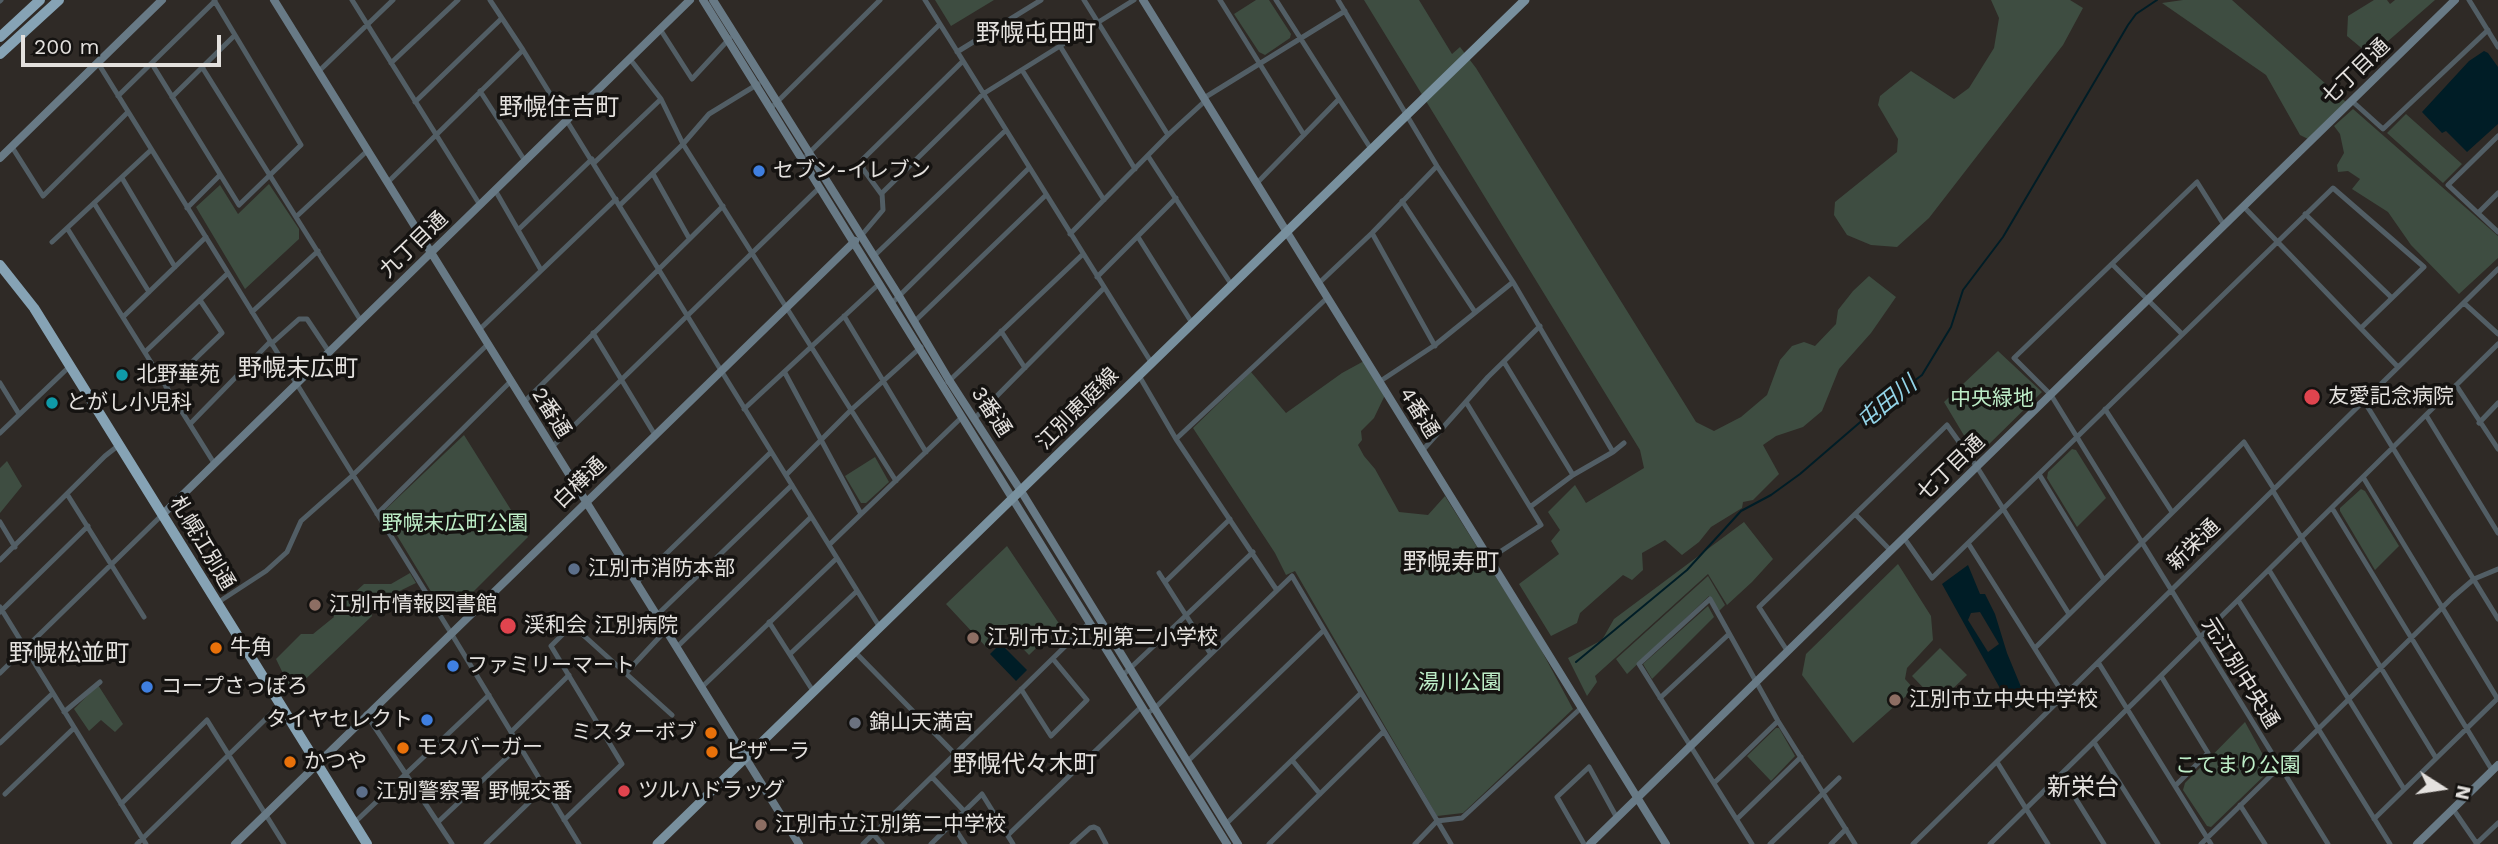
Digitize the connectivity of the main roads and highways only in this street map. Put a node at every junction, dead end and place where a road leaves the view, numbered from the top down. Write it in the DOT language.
graph roads {
  1 [pos="40,0"];
  2 [pos="59,0"];
  3 [pos="1525,0"];
  4 [pos="0,37"];
  5 [pos="0,54"];
  6 [pos="0,265"];
  7 [pos="367,844"];
  8 [pos="657,844"];
  1 -- 4 [label="highway"];
  2 -- 5 [label="highway"];
  3 -- 8 [label="main road, 江別恵庭線"];
  6 -- 7 [label="highway, 札幌江別通"];
}
